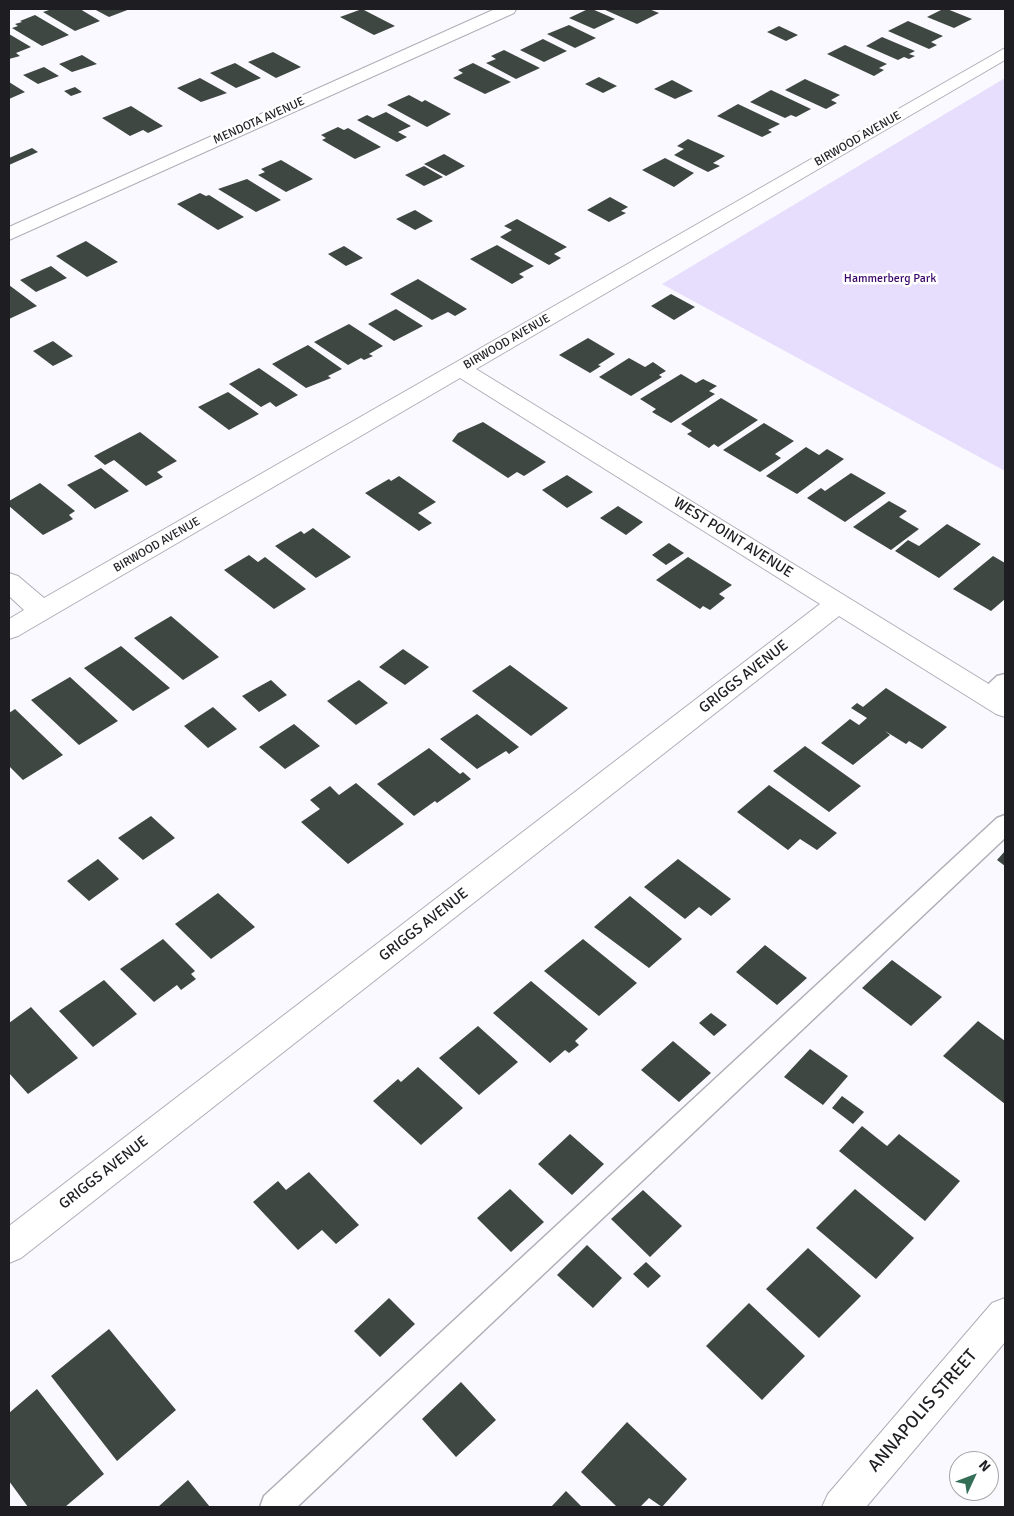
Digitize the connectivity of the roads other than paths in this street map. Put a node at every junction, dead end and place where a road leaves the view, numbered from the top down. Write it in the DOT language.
graph roads {
  1 [pos="508,9"];
  2 [pos="1005,53"];
  3 [pos="9,234"];
  4 [pos="461,369"];
  5 [pos="9,582"];
  6 [pos="839,603"];
  7 [pos="42,611"];
  8 [pos="9,630"];
  9 [pos="1000,695"];
  10 [pos="1005,824"];
  11 [pos="9,1247"];
  12 [pos="1001,1326"];
  13 [pos="275,1507"];
  14 [pos="840,1507"];
  1 -- 3 [label="street, MENDOTA AVENUE"];
  2 -- 4 [label="street, BIRWOOD AVENUE"];
  4 -- 6 [label="street, WEST POINT AVENUE"];
  4 -- 7 [label="street, BIRWOOD AVENUE"];
  5 -- 7 [label="street"];
  6 -- 9 [label="street, WEST POINT AVENUE"];
  6 -- 11 [label="street, GRIGGS AVENUE"];
  7 -- 8 [label="street, BIRWOOD AVENUE"];
  10 -- 13 [label="lane"];
  12 -- 14 [label="street, ANNAPOLIS STREET"];
}
